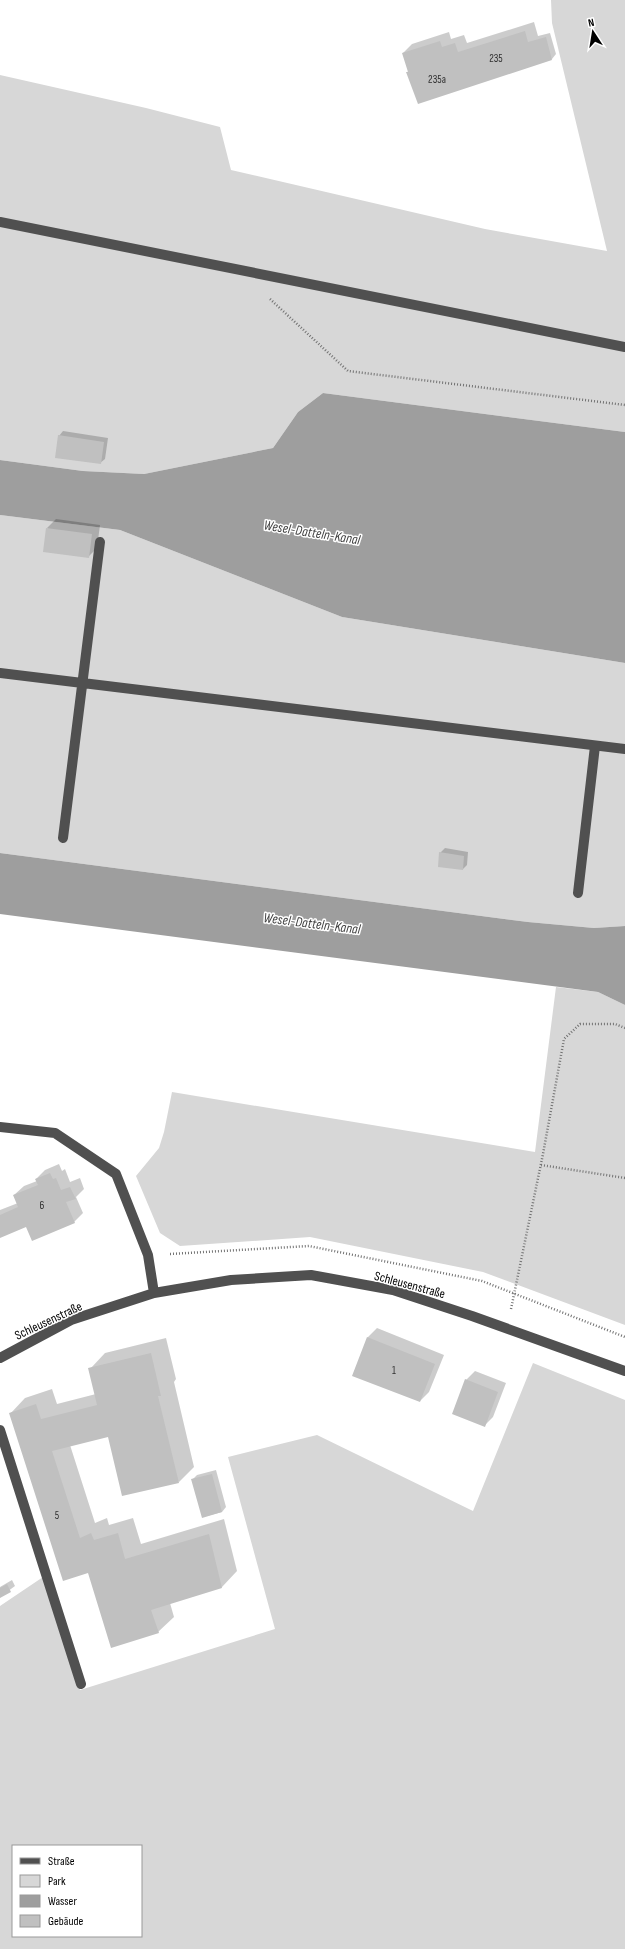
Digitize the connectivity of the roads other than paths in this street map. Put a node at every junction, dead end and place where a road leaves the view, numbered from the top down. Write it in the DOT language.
graph roads {
  1 [pos="0,222"];
  2 [pos="625,347"];
  3 [pos="100,542"];
  4 [pos="0,673"];
  5 [pos="81,683"];
  6 [pos="595,746"];
  7 [pos="625,749"];
  8 [pos="63,838"];
  9 [pos="578,893"];
  10 [pos="0,1127"];
  11 [pos="154,1293"];
  12 [pos="0,1358"];
  13 [pos="625,1371"];
  14 [pos="0,1430"];
  15 [pos="81,1684"];
  1 -- 2 [label="street"];
  3 -- 5 [label="street"];
  4 -- 5 [label="street"];
  5 -- 6 [label="street"];
  5 -- 8 [label="street"];
  6 -- 7 [label="street"];
  6 -- 9 [label="street"];
  10 -- 11 [label="street"];
  11 -- 12 [label="street, Schleusenstraße"];
  11 -- 13 [label="street, Schleusenstraße"];
  14 -- 15 [label="street"];
}
